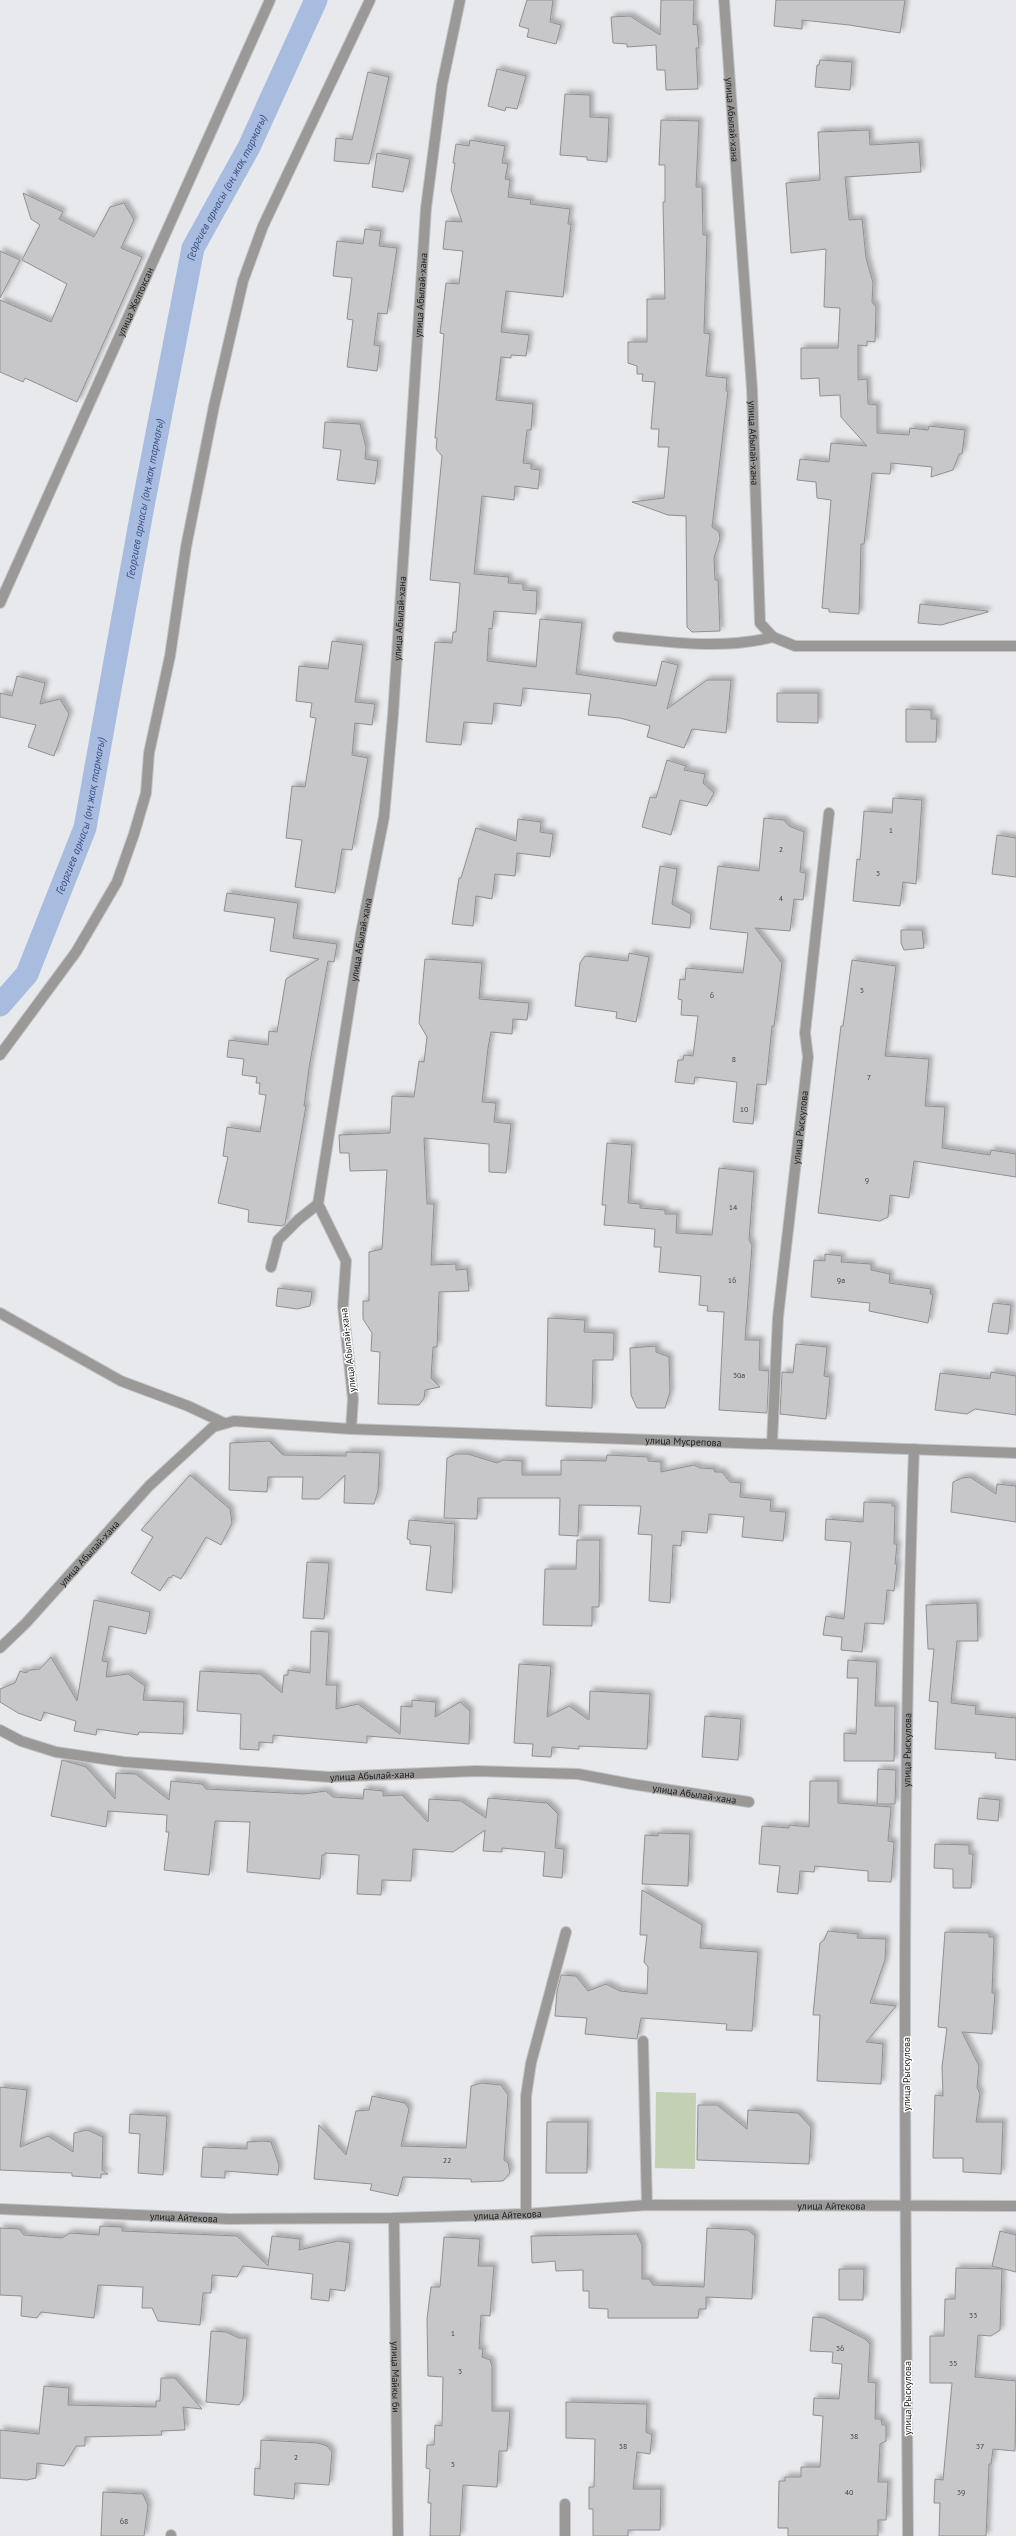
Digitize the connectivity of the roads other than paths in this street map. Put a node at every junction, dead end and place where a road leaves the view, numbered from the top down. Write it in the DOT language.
graph roads {
  1 [pos="270,0"];
  2 [pos="370,0"];
  3 [pos="460,0"];
  4 [pos="724,0"];
  5 [pos="0,603"];
  6 [pos="618,637"];
  7 [pos="773,637"];
  8 [pos="1016,646"];
  9 [pos="829,812"];
  10 [pos="0,1055"];
  11 [pos="318,1204"];
  12 [pos="271,1267"];
  13 [pos="0,1313"];
  14 [pos="224,1423"];
  15 [pos="351,1429"];
  16 [pos="772,1443"];
  17 [pos="914,1450"];
  18 [pos="1016,1453"];
  19 [pos="0,1648"];
  20 [pos="0,1730"];
  21 [pos="749,1802"];
  22 [pos="566,1932"];
  23 [pos="643,2041"];
  24 [pos="647,2205"];
  25 [pos="905,2205"];
  26 [pos="1016,2206"];
  27 [pos="0,2209"];
  28 [pos="526,2214"];
  29 [pos="394,2218"];
  30 [pos="565,2504"];
  31 [pos="398,2536"];
  32 [pos="565,2536"];
  33 [pos="908,2536"];
  1 -- 5 [label="street, улица Желтоксан"];
  2 -- 10 [label="street"];
  3 -- 11 [label="street, улица Абылай-хана"];
  4 -- 7 [label="street, улица Абылай-хана"];
  6 -- 7 [label="street"];
  7 -- 8 [label="street, улица Абылай-хана"];
  9 -- 16 [label="street, улица Рыскулова"];
  11 -- 12 [label="street"];
  11 -- 15 [label="street, улица Абылай-хана"];
  13 -- 14 [label="street"];
  14 -- 15 [label="street, улица Абылай-хана"];
  14 -- 19 [label="street, улица Абылай-хана"];
  15 -- 16 [label="street, улица Мусрепова"];
  16 -- 17 [label="street, улица Мусрепова"];
  17 -- 18 [label="street, улица Мусрепова"];
  17 -- 25 [label="street, улица Рыскулова"];
  20 -- 21 [label="street, улица Абылай-хана"];
  22 -- 28 [label="street"];
  23 -- 24 [label="street"];
  24 -- 25 [label="street, улица Айтекова"];
  24 -- 28 [label="street, улица Айтекова"];
  25 -- 26 [label="street, улица Айтекова"];
  25 -- 33 [label="street, улица Рыскулова"];
  27 -- 29 [label="street, улица Айтекова"];
  28 -- 29 [label="street, улица Айтекова"];
  29 -- 31 [label="street, улица Майкы би"];
  30 -- 32 [label="street"];
}
